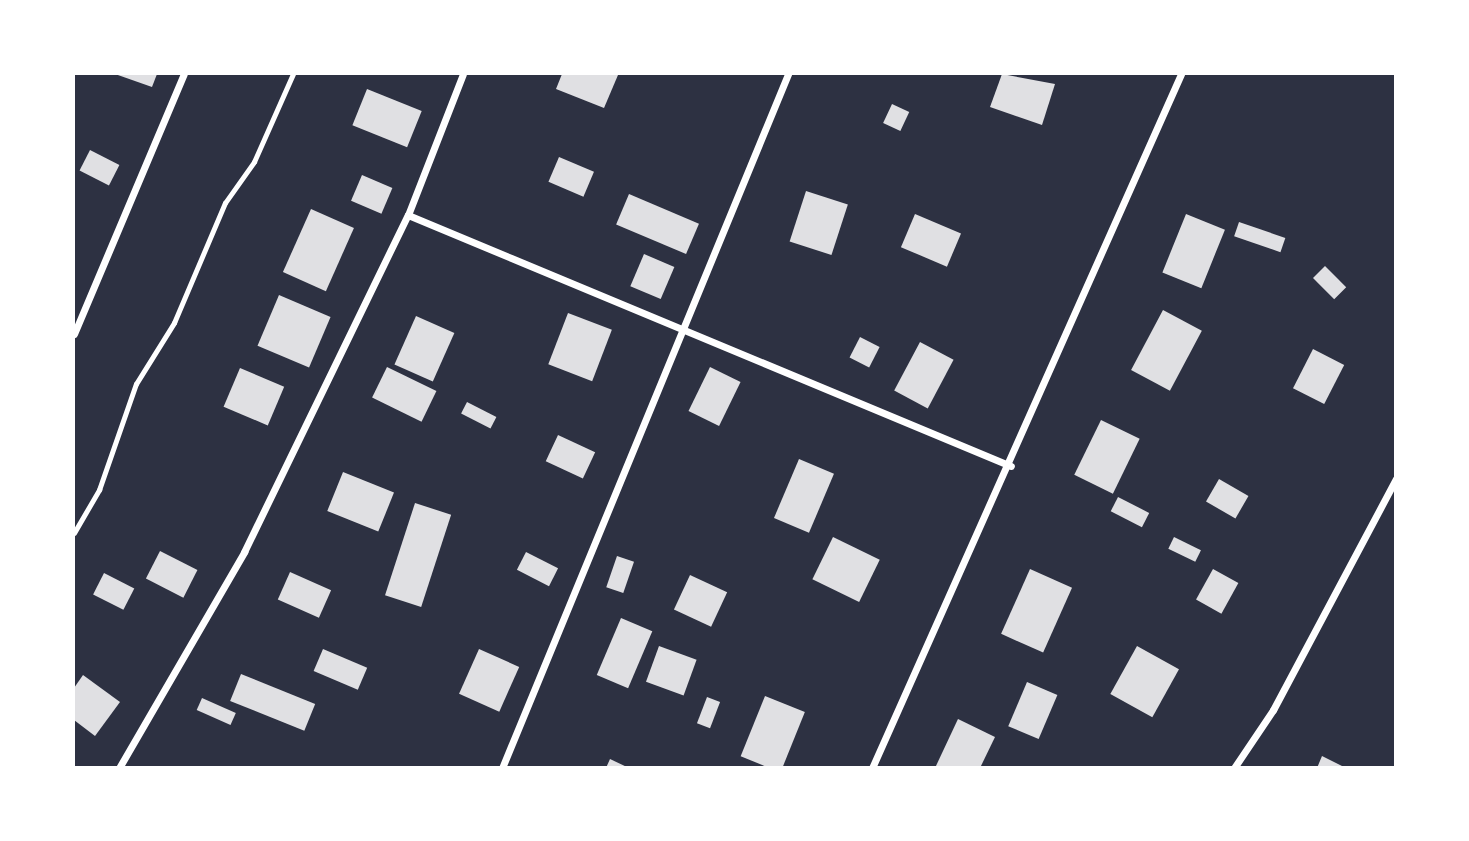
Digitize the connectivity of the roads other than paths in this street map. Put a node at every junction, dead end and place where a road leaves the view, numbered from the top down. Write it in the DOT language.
graph roads {
  1 [pos="184,74"];
  2 [pos="463,74"];
  3 [pos="788,74"];
  4 [pos="1181,74"];
  5 [pos="408,215"];
  6 [pos="687,326"];
  7 [pos="74,334"];
  8 [pos="1011,466"];
  9 [pos="1395,479"];
  10 [pos="119,768"];
  11 [pos="502,768"];
  12 [pos="872,768"];
  13 [pos="1234,768"];
  1 -- 7 [label="street"];
  2 -- 5 [label="street"];
  3 -- 6 [label="street"];
  4 -- 8 [label="street"];
  5 -- 6 [label="street"];
  5 -- 10 [label="street"];
  6 -- 8 [label="street"];
  6 -- 11 [label="street"];
  8 -- 12 [label="street"];
  9 -- 13 [label="street"];
}
